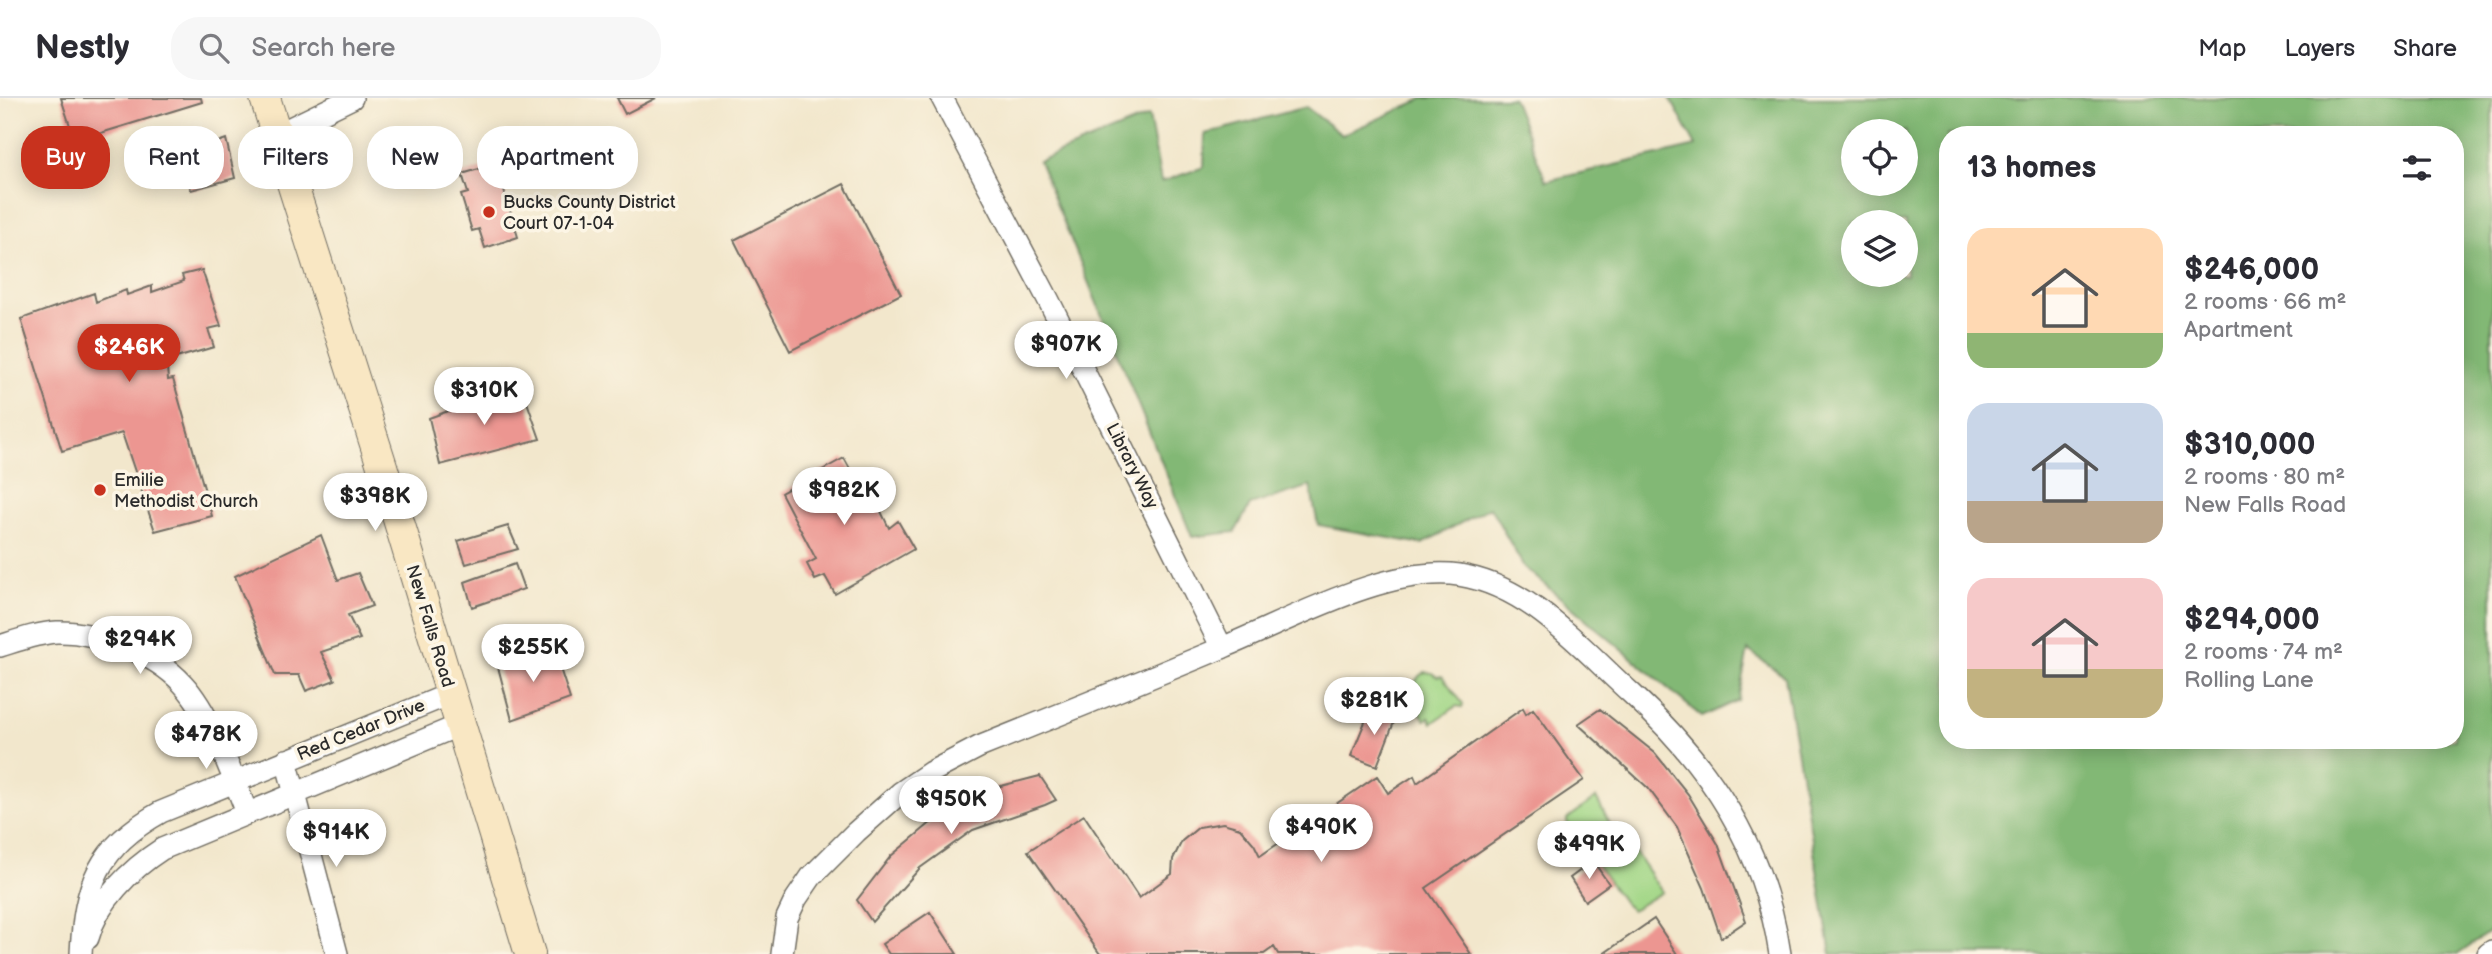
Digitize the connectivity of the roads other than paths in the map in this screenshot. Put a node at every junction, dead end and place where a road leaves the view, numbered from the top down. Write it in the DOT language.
graph roads {
  1 [pos="265,98"];
  2 [pos="352,98"];
  3 [pos="942,98"];
  4 [pos="273,126"];
  5 [pos="294,126"];
  6 [pos="293,189"];
  7 [pos="0,646"];
  8 [pos="1222,648"];
  9 [pos="450,694"];
  10 [pos="460,725"];
  11 [pos="286,760"];
  12 [pos="235,782"];
  13 [pos="295,794"];
  14 [pos="247,813"];
  15 [pos="82,954"];
  16 [pos="337,954"];
  17 [pos="530,954"];
  18 [pos="782,954"];
  19 [pos="1780,954"];
  1 -- 4 [label="main road, New Falls Road"];
  2 -- 5 [label="street"];
  3 -- 8 [label="street, Library Way"];
  6 -- 9 [label="main road, New Falls Road"];
  7 -- 12 [label="street"];
  8 -- 18 [label="street"];
  8 -- 19 [label="street"];
  9 -- 10 [label="main road, New Falls Road"];
  9 -- 11 [label="street, Red Cedar Drive"];
  10 -- 13 [label="street, Red Cedar Drive"];
  10 -- 17 [label="main road, New Falls Road"];
  11 -- 12 [label="street, Red Cedar Drive"];
  11 -- 13 [label="street"];
  12 -- 14 [label="street"];
  12 -- 15 [label="street, Red Cedar Drive"];
  13 -- 14 [label="street, Red Cedar Drive"];
  13 -- 16 [label="street"];
  14 -- 15 [label="street, Red Cedar Drive"];
}
